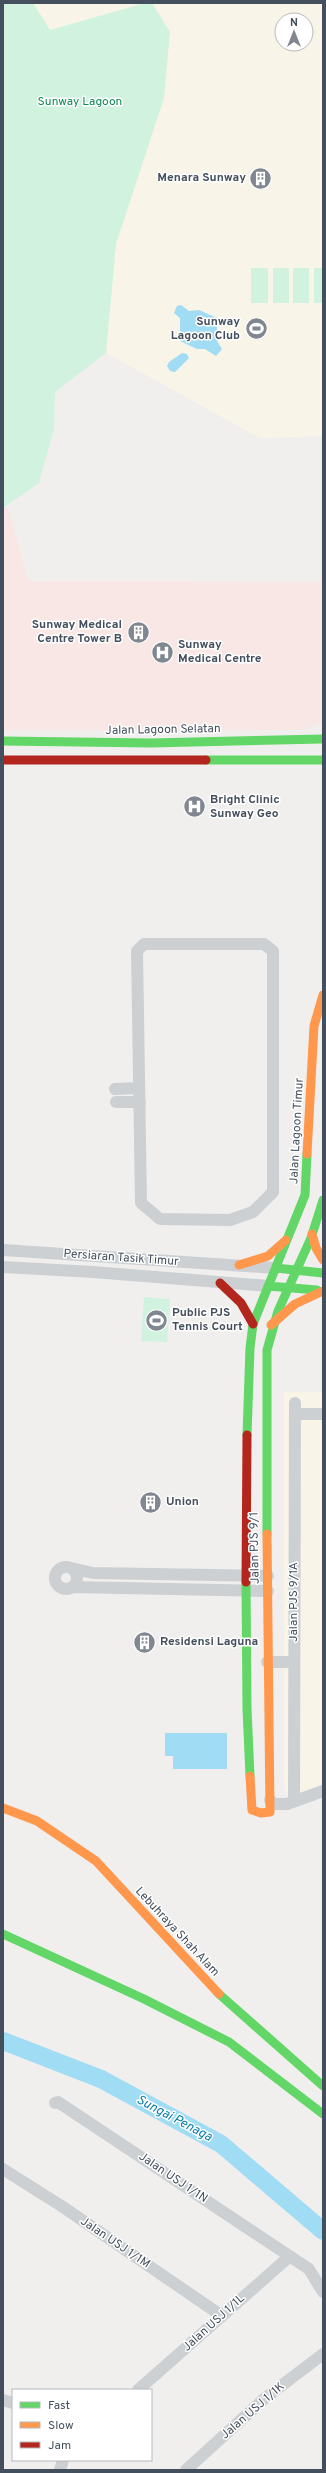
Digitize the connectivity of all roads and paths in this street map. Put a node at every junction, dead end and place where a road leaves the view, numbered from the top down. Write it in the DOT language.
graph roads {
  1 [pos="321,739"];
  2 [pos="3,741"];
  3 [pos="3,760"];
  4 [pos="322,761"];
  5 [pos="323,995"];
  6 [pos="139,1088"];
  7 [pos="115,1089"];
  8 [pos="116,1102"];
  9 [pos="140,1102"];
  10 [pos="323,1200"];
  11 [pos="312,1234"];
  12 [pos="290,1235"];
  13 [pos="3,1250"];
  14 [pos="323,1260"];
  15 [pos="239,1265"];
  16 [pos="3,1267"];
  17 [pos="276,1268"];
  18 [pos="296,1270"];
  19 [pos="323,1272"];
  20 [pos="220,1283"];
  21 [pos="268,1286"];
  22 [pos="287,1288"];
  23 [pos="323,1290"];
  24 [pos="253,1324"];
  25 [pos="271,1325"];
  26 [pos="323,1414"];
  27 [pos="72,1568"];
  28 [pos="246,1576"];
  29 [pos="268,1576"];
  30 [pos="72,1587"];
  31 [pos="246,1590"];
  32 [pos="268,1591"];
  33 [pos="267,1662"];
  34 [pos="294,1662"];
  35 [pos="323,1791"];
  36 [pos="294,1801"];
  37 [pos="270,1806"];
  38 [pos="3,1808"];
  39 [pos="3,1934"];
  40 [pos="323,2086"];
  41 [pos="55,2103"];
  42 [pos="323,2114"];
  43 [pos="5,2170"];
  44 [pos="290,2256"];
  45 [pos="323,2292"];
  46 [pos="222,2316"];
  47 [pos="323,2354"];
  48 [pos="139,2389"];
  49 [pos="186,2470"];
  1 -- 2 [label="main road, Jalan Lagoon Selatan"];
  3 -- 4 [label="main road"];
  5 -- 12 [label="main road, Jalan Lagoon Timur"];
  6 -- 7 [label="street"];
  6 -- 9 [label="street"];
  6 -- 9 [label="street"];
  8 -- 9 [label="street"];
  10 -- 11 [label="main road"];
  11 -- 14 [label="main road"];
  11 -- 18 [label="main road"];
  12 -- 15 [label="main road"];
  12 -- 17 [label="main road, Jalan Lagoon Timur"];
  13 -- 15 [label="street, Persiaran Tasik Timur"];
  15 -- 17 [label="street, Persiaran Tasik Timur"];
  16 -- 20 [label="street, Persiaran Tasik Timur"];
  17 -- 18 [label="main road"];
  17 -- 21 [label="main road, Jalan Lagoon Timur"];
  18 -- 19 [label="main road"];
  18 -- 22 [label="main road"];
  20 -- 21 [label="street, Persiaran Tasik Timur"];
  20 -- 24 [label="main road"];
  21 -- 22 [label="main road"];
  21 -- 24 [label="main road, Jalan PJS 9/1"];
  22 -- 23 [label="main road"];
  22 -- 25 [label="main road, Jalan PJS 9/1"];
  23 -- 25 [label="main road"];
  24 -- 28 [label="main road, Jalan PJS 9/1"];
  25 -- 29 [label="main road, Jalan PJS 9/1"];
  26 -- 34 [label="street, Jalan PJS 9/1A"];
  27 -- 28 [label="street"];
  27 -- 30 [label="street"];
  27 -- 30 [label="street"];
  28 -- 29 [label="street"];
  28 -- 31 [label="main road, Jalan PJS 9/1"];
  29 -- 32 [label="main road, Jalan PJS 9/1"];
  30 -- 31 [label="street"];
  31 -- 32 [label="street"];
  31 -- 37 [label="main road, Jalan PJS 9/1"];
  32 -- 33 [label="main road, Jalan PJS 9/1"];
  33 -- 34 [label="street"];
  33 -- 37 [label="main road, Jalan PJS 9/1"];
  34 -- 36 [label="street, Jalan PJS 9/1A"];
  35 -- 36 [label="street"];
  36 -- 37 [label="street"];
  38 -- 40 [label="main road, Lebuhraya Shah Alam"];
  39 -- 42 [label="main road"];
  41 -- 44 [label="street, Jalan USJ 1/1N"];
  43 -- 46 [label="street, Jalan USJ 1/1M"];
  44 -- 45 [label="street"];
  44 -- 46 [label="street, Jalan USJ 1/1L"];
  46 -- 48 [label="street, Jalan USJ 1/1L"];
  47 -- 49 [label="street, Jalan USJ 1/1K"];
}
